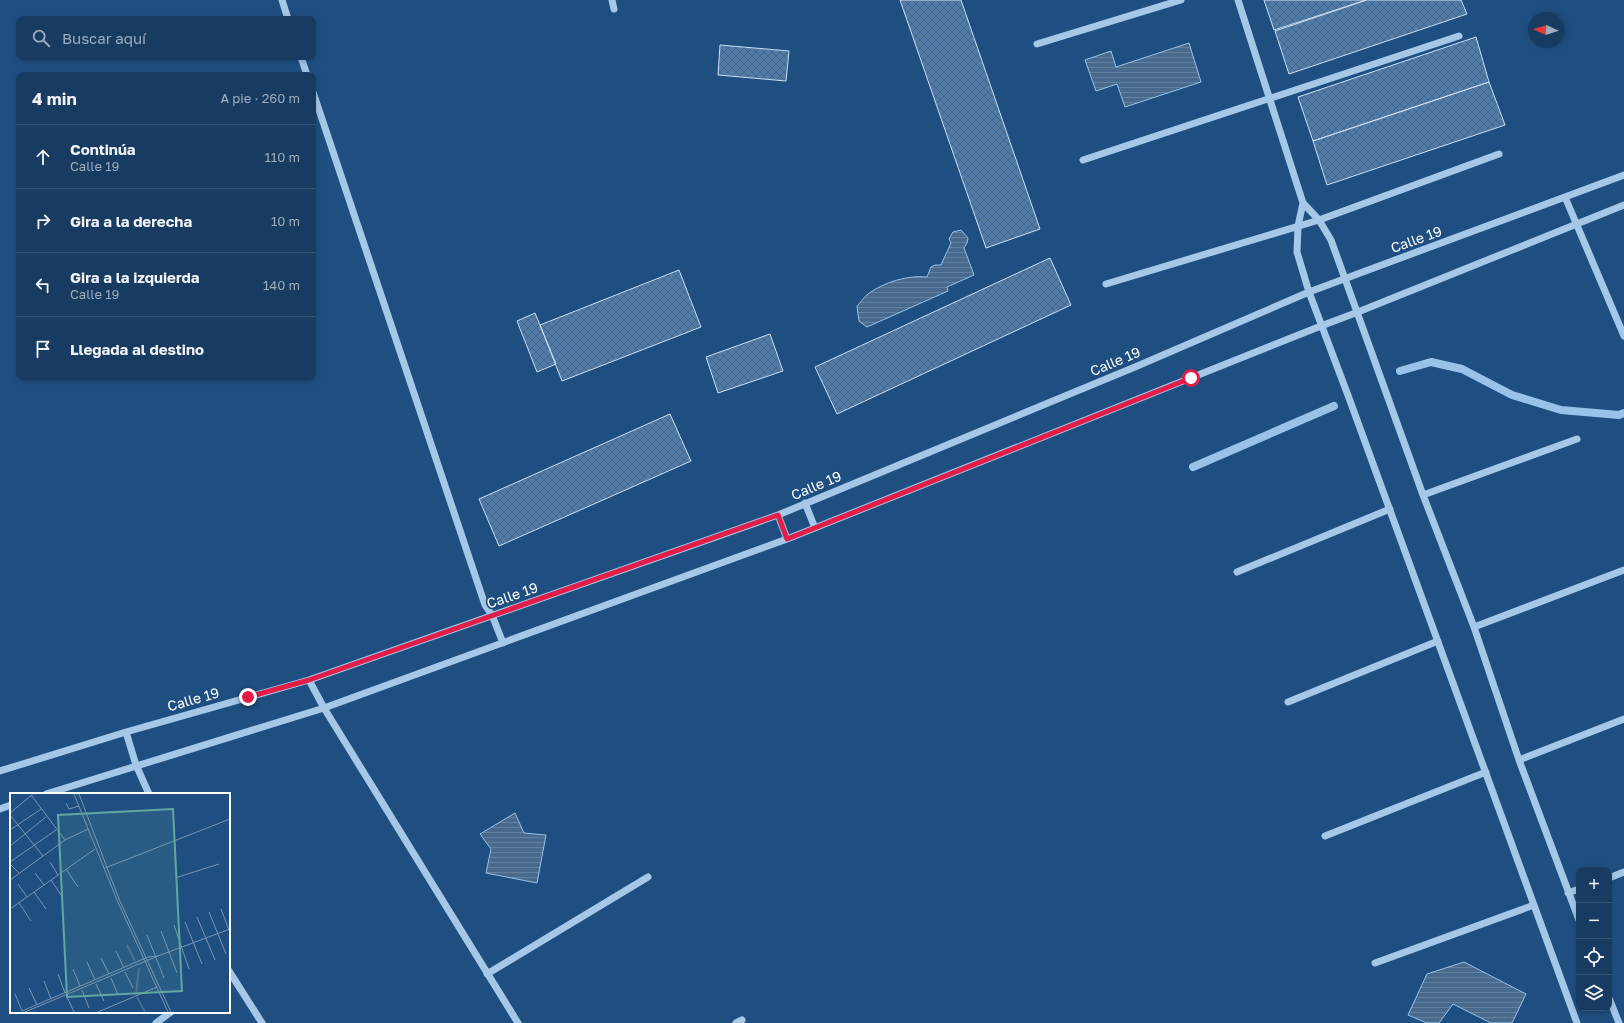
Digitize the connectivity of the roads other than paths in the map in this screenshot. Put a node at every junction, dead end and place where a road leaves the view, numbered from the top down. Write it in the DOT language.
graph roads {
  1 [pos="282,0"];
  2 [pos="612,0"];
  3 [pos="1181,0"];
  4 [pos="1238,0"];
  5 [pos="614,9"];
  6 [pos="287,16"];
  7 [pos="1459,36"];
  8 [pos="1037,44"];
  9 [pos="302,60"];
  10 [pos="306,72"];
  11 [pos="1270,98"];
  12 [pos="316,101"];
  13 [pos="1500,154"];
  14 [pos="1083,160"];
  15 [pos="1624,175"];
  16 [pos="1565,197"];
  17 [pos="1303,203"];
  18 [pos="1624,204"];
  19 [pos="1319,220"];
  20 [pos="1576,223"];
  21 [pos="1298,226"];
  22 [pos="1345,279"];
  23 [pos="1106,284"];
  24 [pos="1309,292"];
  25 [pos="1358,312"];
  26 [pos="1321,326"];
  27 [pos="1624,336"];
  28 [pos="1577,439"];
  29 [pos="1424,495"];
  30 [pos="806,502"];
  31 [pos="1390,509"];
  32 [pos="778,515"];
  33 [pos="815,528"];
  34 [pos="787,539"];
  35 [pos="1624,570"];
  36 [pos="1237,572"];
  37 [pos="492,615"];
  38 [pos="1474,627"];
  39 [pos="1438,641"];
  40 [pos="503,643"];
  41 [pos="309,680"];
  42 [pos="1288,702"];
  43 [pos="324,708"];
  44 [pos="1624,719"];
  45 [pos="126,732"];
  46 [pos="1518,760"];
  47 [pos="136,765"];
  48 [pos="0,771"];
  49 [pos="1486,772"];
  50 [pos="49,793"];
  51 [pos="149,793"];
  52 [pos="10,805"];
  53 [pos="0,809"];
  54 [pos="1324,836"];
  55 [pos="1624,872"];
  56 [pos="648,877"];
  57 [pos="1612,877"];
  58 [pos="1576,890"];
  59 [pos="1568,893"];
  60 [pos="1534,905"];
  61 [pos="1576,913"];
  62 [pos="1375,963"];
  63 [pos="230,973"];
  64 [pos="487,974"];
  65 [pos="1612,1006"];
  66 [pos="170,1013"];
  67 [pos="156,1023"];
  68 [pos="262,1023"];
  69 [pos="518,1023"];
  70 [pos="1577,1023"];
  71 [pos="1619,1023"];
  1 -- 6 [label="street"];
  2 -- 5 [label="street"];
  3 -- 8 [label="street"];
  4 -- 11 [label="street"];
  7 -- 11 [label="street"];
  9 -- 10 [label="street"];
  11 -- 14 [label="street"];
  11 -- 17 [label="street"];
  12 -- 37 [label="street"];
  13 -- 19 [label="street"];
  15 -- 16 [label="street, Calle 19"];
  16 -- 20 [label="street"];
  16 -- 22 [label="street, Calle 19"];
  17 -- 19 [label="street"];
  17 -- 21 [label="street"];
  18 -- 20 [label="street"];
  19 -- 21 [label="street"];
  19 -- 22 [label="street"];
  20 -- 25 [label="street"];
  20 -- 27 [label="street"];
  21 -- 23 [label="street"];
  21 -- 24 [label="street"];
  22 -- 24 [label="street, Calle 19"];
  22 -- 25 [label="street"];
  24 -- 26 [label="street"];
  24 -- 30 [label="street, Calle 19"];
  25 -- 26 [label="street"];
  25 -- 29 [label="street"];
  26 -- 31 [label="street"];
  26 -- 33 [label="street"];
  28 -- 29 [label="street"];
  29 -- 38 [label="street"];
  30 -- 32 [label="street, Calle 19"];
  30 -- 33 [label="street"];
  31 -- 36 [label="street"];
  31 -- 39 [label="street"];
  32 -- 34 [label="street"];
  32 -- 37 [label="street, Calle 19"];
  33 -- 34 [label="street"];
  34 -- 40 [label="street"];
  35 -- 38 [label="street"];
  37 -- 40 [label="street"];
  37 -- 41 [label="street, Calle 19"];
  38 -- 46 [label="street"];
  39 -- 42 [label="street"];
  39 -- 49 [label="street"];
  40 -- 43 [label="street"];
  41 -- 43 [label="street"];
  41 -- 45 [label="street, Calle 19"];
  43 -- 47 [label="street"];
  43 -- 64 [label="street"];
  44 -- 46 [label="street"];
  45 -- 47 [label="street"];
  45 -- 48 [label="street, Calle 19"];
  46 -- 59 [label="street"];
  47 -- 50 [label="street"];
  47 -- 51 [label="street"];
  49 -- 54 [label="street"];
  49 -- 60 [label="street"];
  52 -- 53 [label="street"];
  55 -- 57 [label="street"];
  56 -- 64 [label="street"];
  58 -- 59 [label="street"];
  59 -- 61 [label="street"];
  60 -- 62 [label="street"];
  60 -- 70 [label="street"];
  63 -- 68 [label="street"];
  64 -- 69 [label="street"];
  65 -- 71 [label="street"];
  66 -- 67 [label="street"];
}
